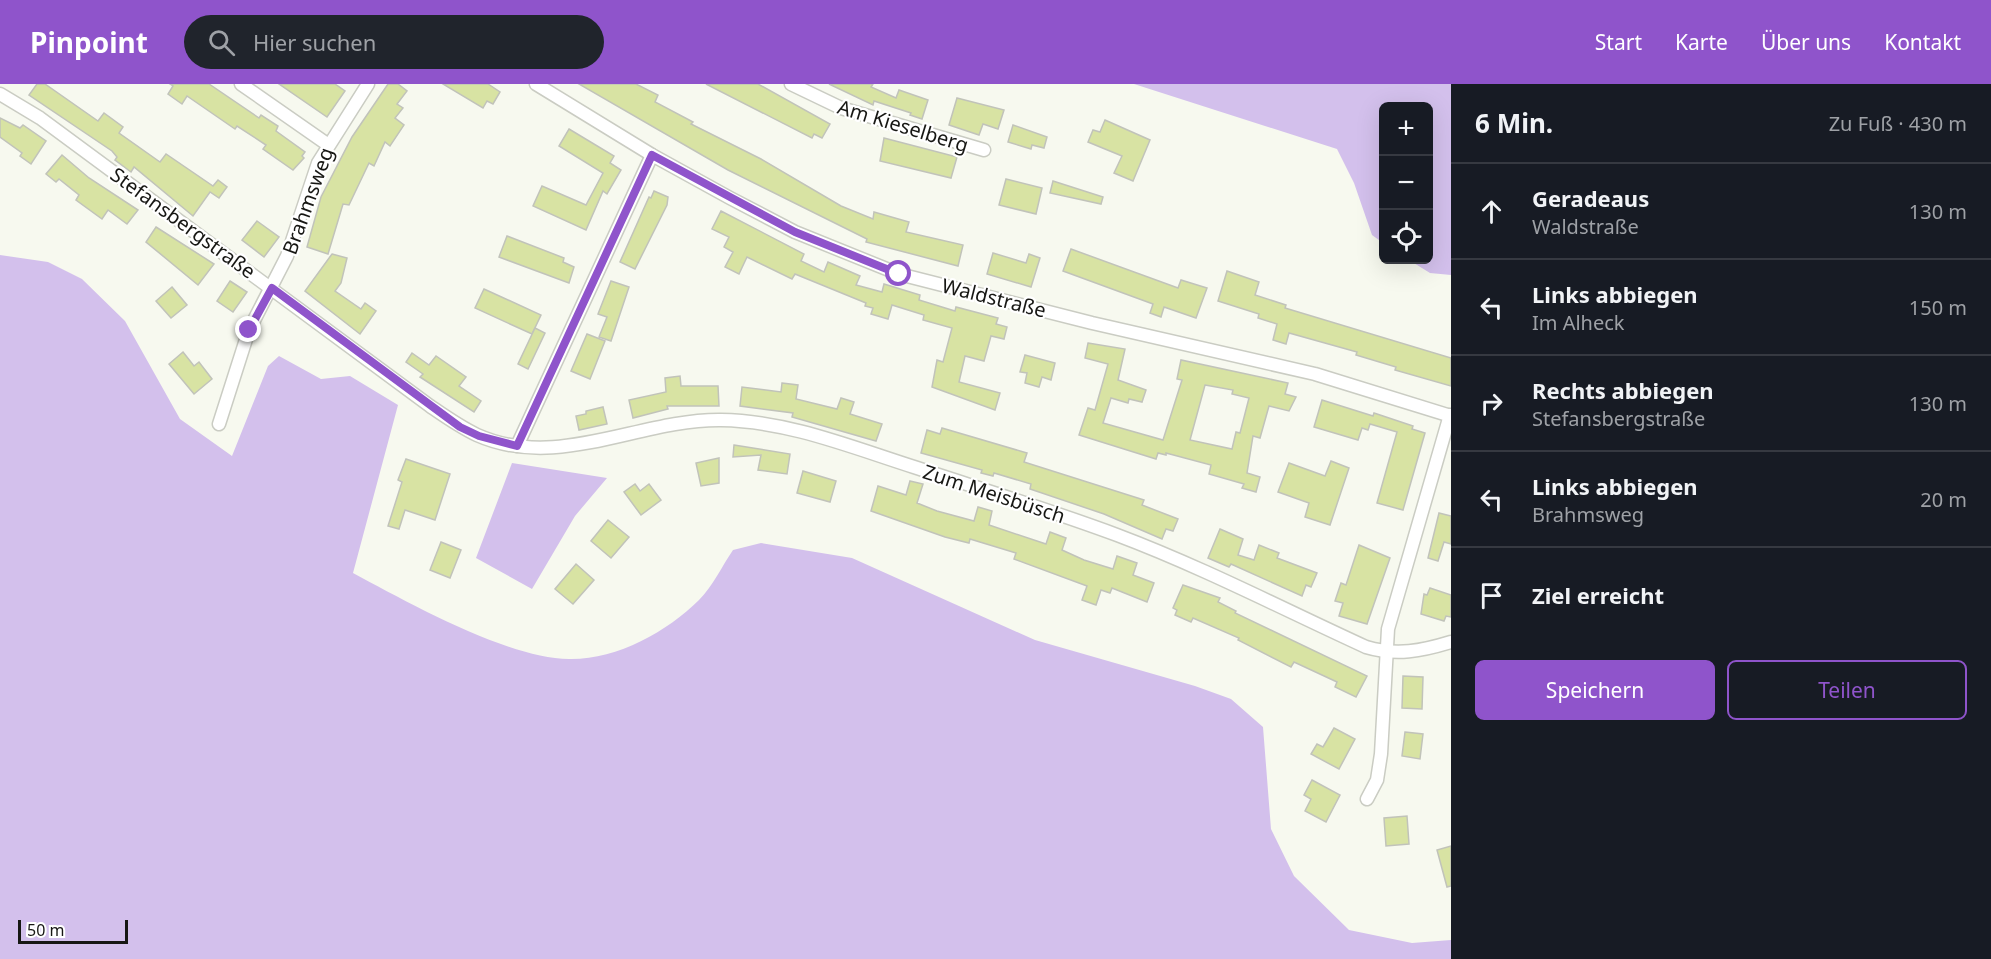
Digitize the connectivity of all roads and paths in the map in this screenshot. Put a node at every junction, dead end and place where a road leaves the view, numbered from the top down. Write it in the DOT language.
graph roads {
  1 [pos="241,84"];
  2 [pos="368,84"];
  3 [pos="791,84"];
  4 [pos="541,85"];
  5 [pos="0,94"];
  6 [pos="327,144"];
  7 [pos="984,150"];
  8 [pos="652,155"];
  9 [pos="272,288"];
  10 [pos="1450,416"];
  11 [pos="219,424"];
  12 [pos="517,446"];
  13 [pos="1451,642"];
  14 [pos="1384,652"];
  15 [pos="1367,799"];
  1 -- 6 [label="street"];
  2 -- 6 [label="street, Brahmsweg"];
  3 -- 7 [label="street, Am Kieselberg"];
  4 -- 8 [label="street, Waldstraße"];
  5 -- 9 [label="street, Stefansbergstraße"];
  6 -- 9 [label="street, Brahmsweg"];
  8 -- 10 [label="street, Waldstraße"];
  8 -- 12 [label="street"];
  9 -- 11 [label="street, Brahmsweg"];
  9 -- 12 [label="street, Stefansbergstraße"];
  10 -- 14 [label="street"];
  12 -- 14 [label="street, Zum Meisbüsch"];
  13 -- 14 [label="street, Zum Meisbüsch"];
  14 -- 15 [label="street"];
}
